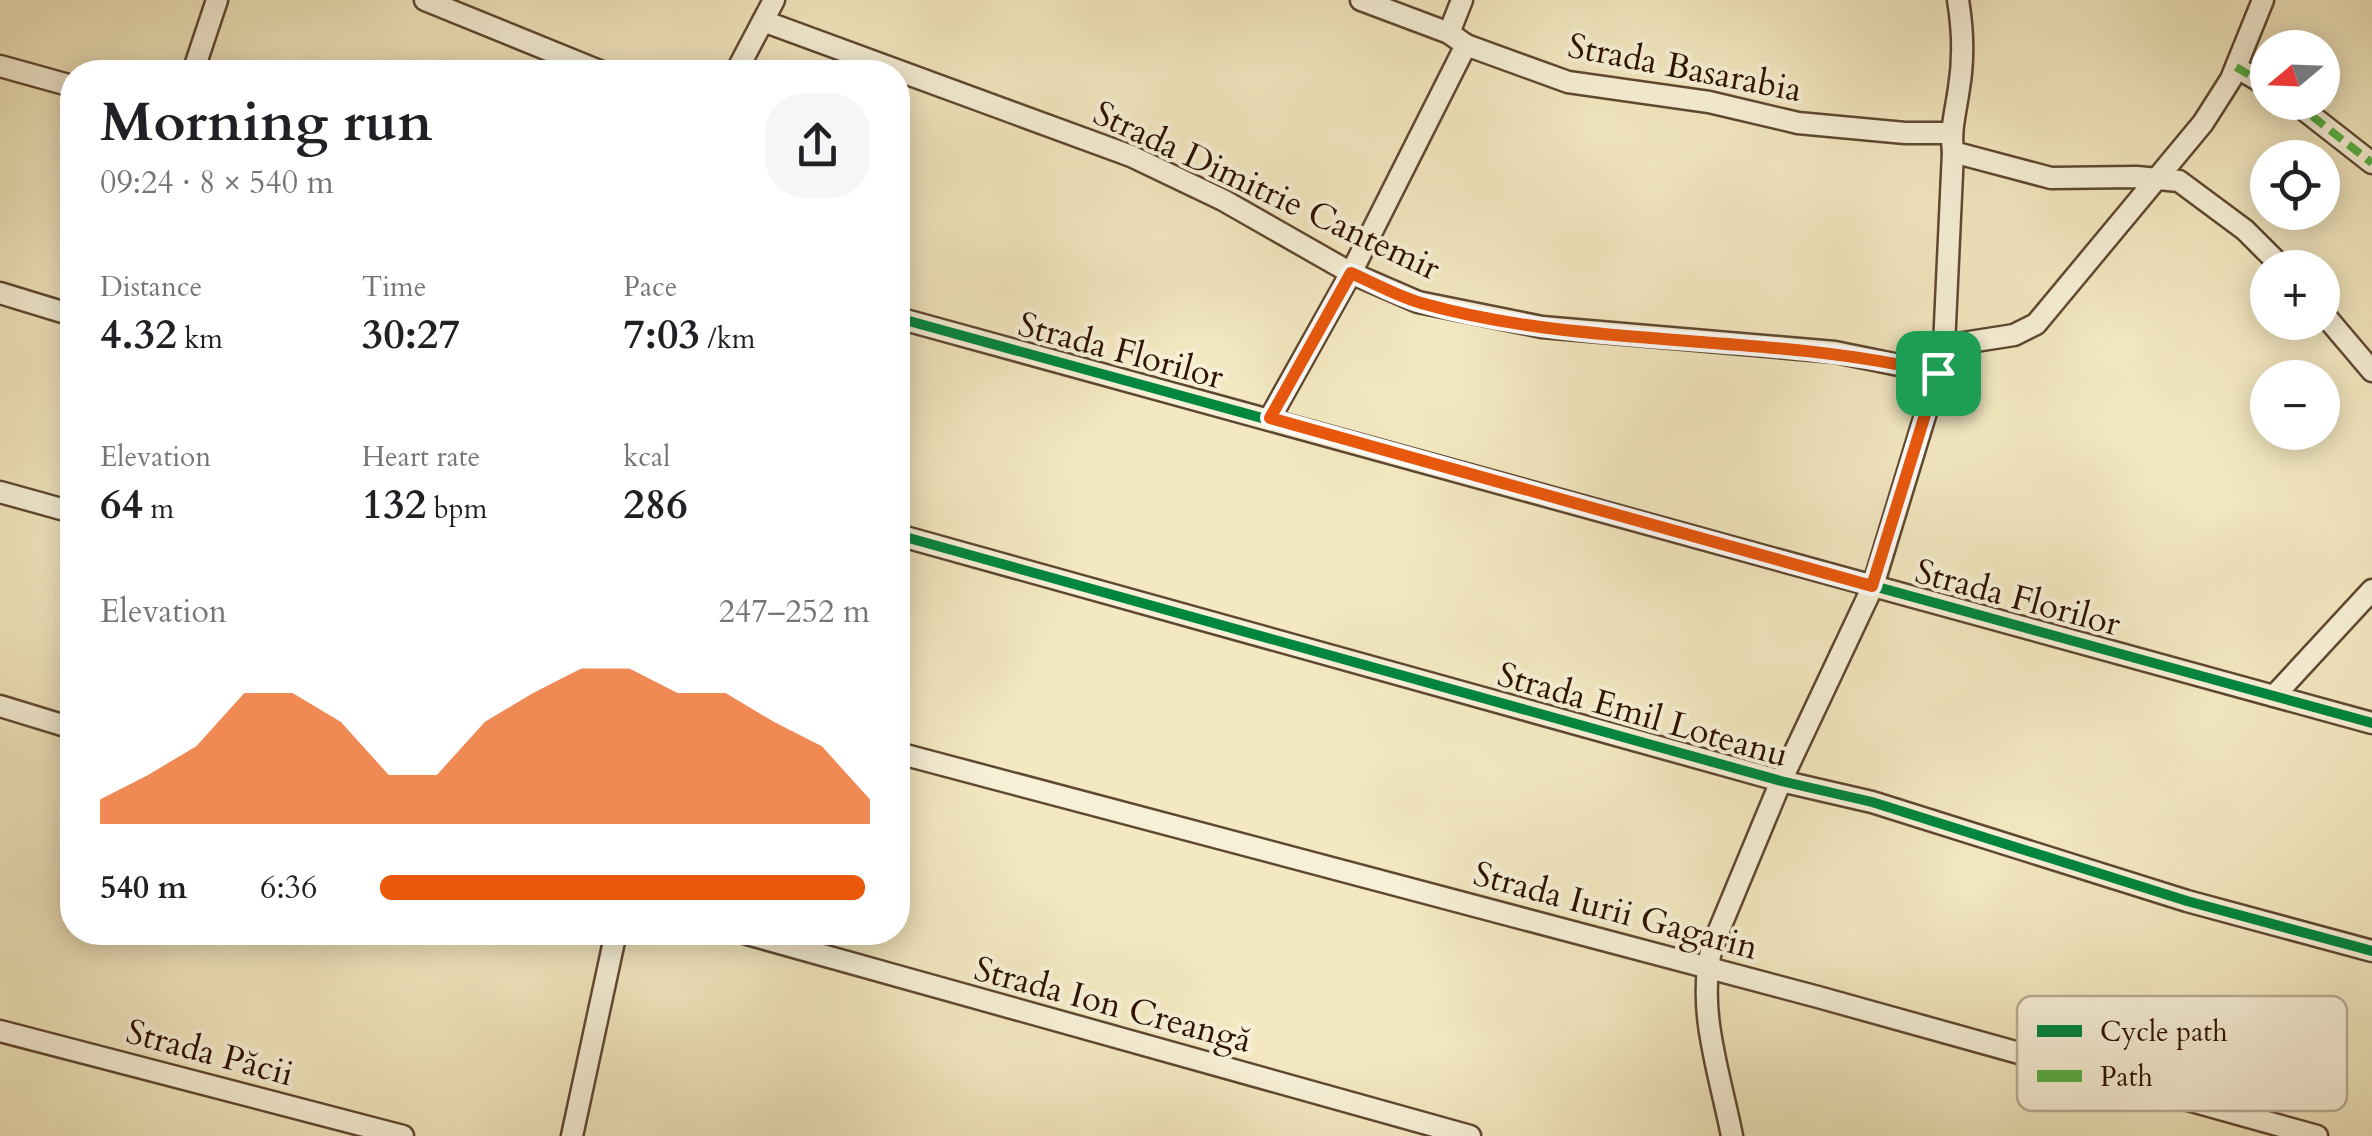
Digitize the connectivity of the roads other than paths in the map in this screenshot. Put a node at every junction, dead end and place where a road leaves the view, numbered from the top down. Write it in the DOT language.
graph roads {
  1 [pos="217,0"];
  2 [pos="424,0"];
  3 [pos="774,0"];
  4 [pos="1360,0"];
  5 [pos="1462,0"];
  6 [pos="1958,0"];
  7 [pos="2263,0"];
  8 [pos="763,21"];
  9 [pos="1457,39"];
  10 [pos="196,60"];
  11 [pos="572,60"];
  12 [pos="742,60"];
  13 [pos="869,60"];
  14 [pos="0,66"];
  15 [pos="2236,67"];
  16 [pos="910,75"];
  17 [pos="2250,75"];
  18 [pos="60,83"];
  19 [pos="2317,120"];
  20 [pos="1952,142"];
  21 [pos="2372,163"];
  22 [pos="2158,178"];
  23 [pos="2264,250"];
  24 [pos="1351,273"];
  25 [pos="0,293"];
  26 [pos="60,311"];
  27 [pos="910,321"];
  28 [pos="2340,333"];
  29 [pos="1944,346"];
  30 [pos="2372,371"];
  31 [pos="1938,373"];
  32 [pos="1270,418"];
  33 [pos="0,492"];
  34 [pos="60,509"];
  35 [pos="910,538"];
  36 [pos="1872,586"];
  37 [pos="2372,590"];
  38 [pos="2274,696"];
  39 [pos="0,706"];
  40 [pos="2372,723"];
  41 [pos="60,724"];
  42 [pos="910,756"];
  43 [pos="1780,782"];
  44 [pos="613,945"];
  45 [pos="787,945"];
  46 [pos="2372,952"];
  47 [pos="1706,969"];
  48 [pos="0,1032"];
  49 [pos="2017,1053"];
  50 [pos="2226,1111"];
  51 [pos="403,1136"];
  52 [pos="572,1136"];
  53 [pos="1470,1136"];
  54 [pos="1732,1136"];
  55 [pos="2316,1136"];
  1 -- 10 [label="street"];
  2 -- 11 [label="street"];
  3 -- 8 [label="street"];
  4 -- 9 [label="street, Strada Basarabia"];
  5 -- 9 [label="street"];
  6 -- 20 [label="street"];
  7 -- 15 [label="street"];
  8 -- 12 [label="street"];
  8 -- 13 [label="street, Strada Dimitrie Cantemir"];
  9 -- 20 [label="street, Strada Basarabia"];
  9 -- 24 [label="street"];
  14 -- 18 [label="street"];
  15 -- 17 [label="street"];
  15 -- 22 [label="street"];
  16 -- 24 [label="street, Strada Dimitrie Cantemir"];
  19 -- 21 [label="street"];
  20 -- 22 [label="street, Strada Basarabia"];
  20 -- 29 [label="street"];
  22 -- 23 [label="street, Strada Basarabia"];
  22 -- 29 [label="street"];
  24 -- 31 [label="street, Strada Dimitrie Cantemir"];
  24 -- 32 [label="street"];
  25 -- 26 [label="street"];
  27 -- 32 [label="street, Strada Florilor"];
  28 -- 30 [label="street"];
  29 -- 31 [label="street"];
  31 -- 36 [label="street"];
  32 -- 36 [label="street, Strada Florilor"];
  33 -- 34 [label="street"];
  35 -- 43 [label="street, Strada Emil Loteanu"];
  36 -- 38 [label="street, Strada Florilor"];
  36 -- 43 [label="street"];
  37 -- 38 [label="street"];
  38 -- 40 [label="street, Strada Florilor"];
  39 -- 41 [label="street"];
  42 -- 47 [label="street, Strada Iurii Gagarin"];
  43 -- 46 [label="street, Strada Emil Loteanu"];
  43 -- 47 [label="street"];
  44 -- 52 [label="street"];
  45 -- 53 [label="street, Strada Ion Creangă"];
  47 -- 49 [label="street, Strada Iurii Gagarin"];
  47 -- 54 [label="street"];
  48 -- 51 [label="street, Strada Păcii"];
  50 -- 55 [label="street, Strada Iurii Gagarin"];
}
